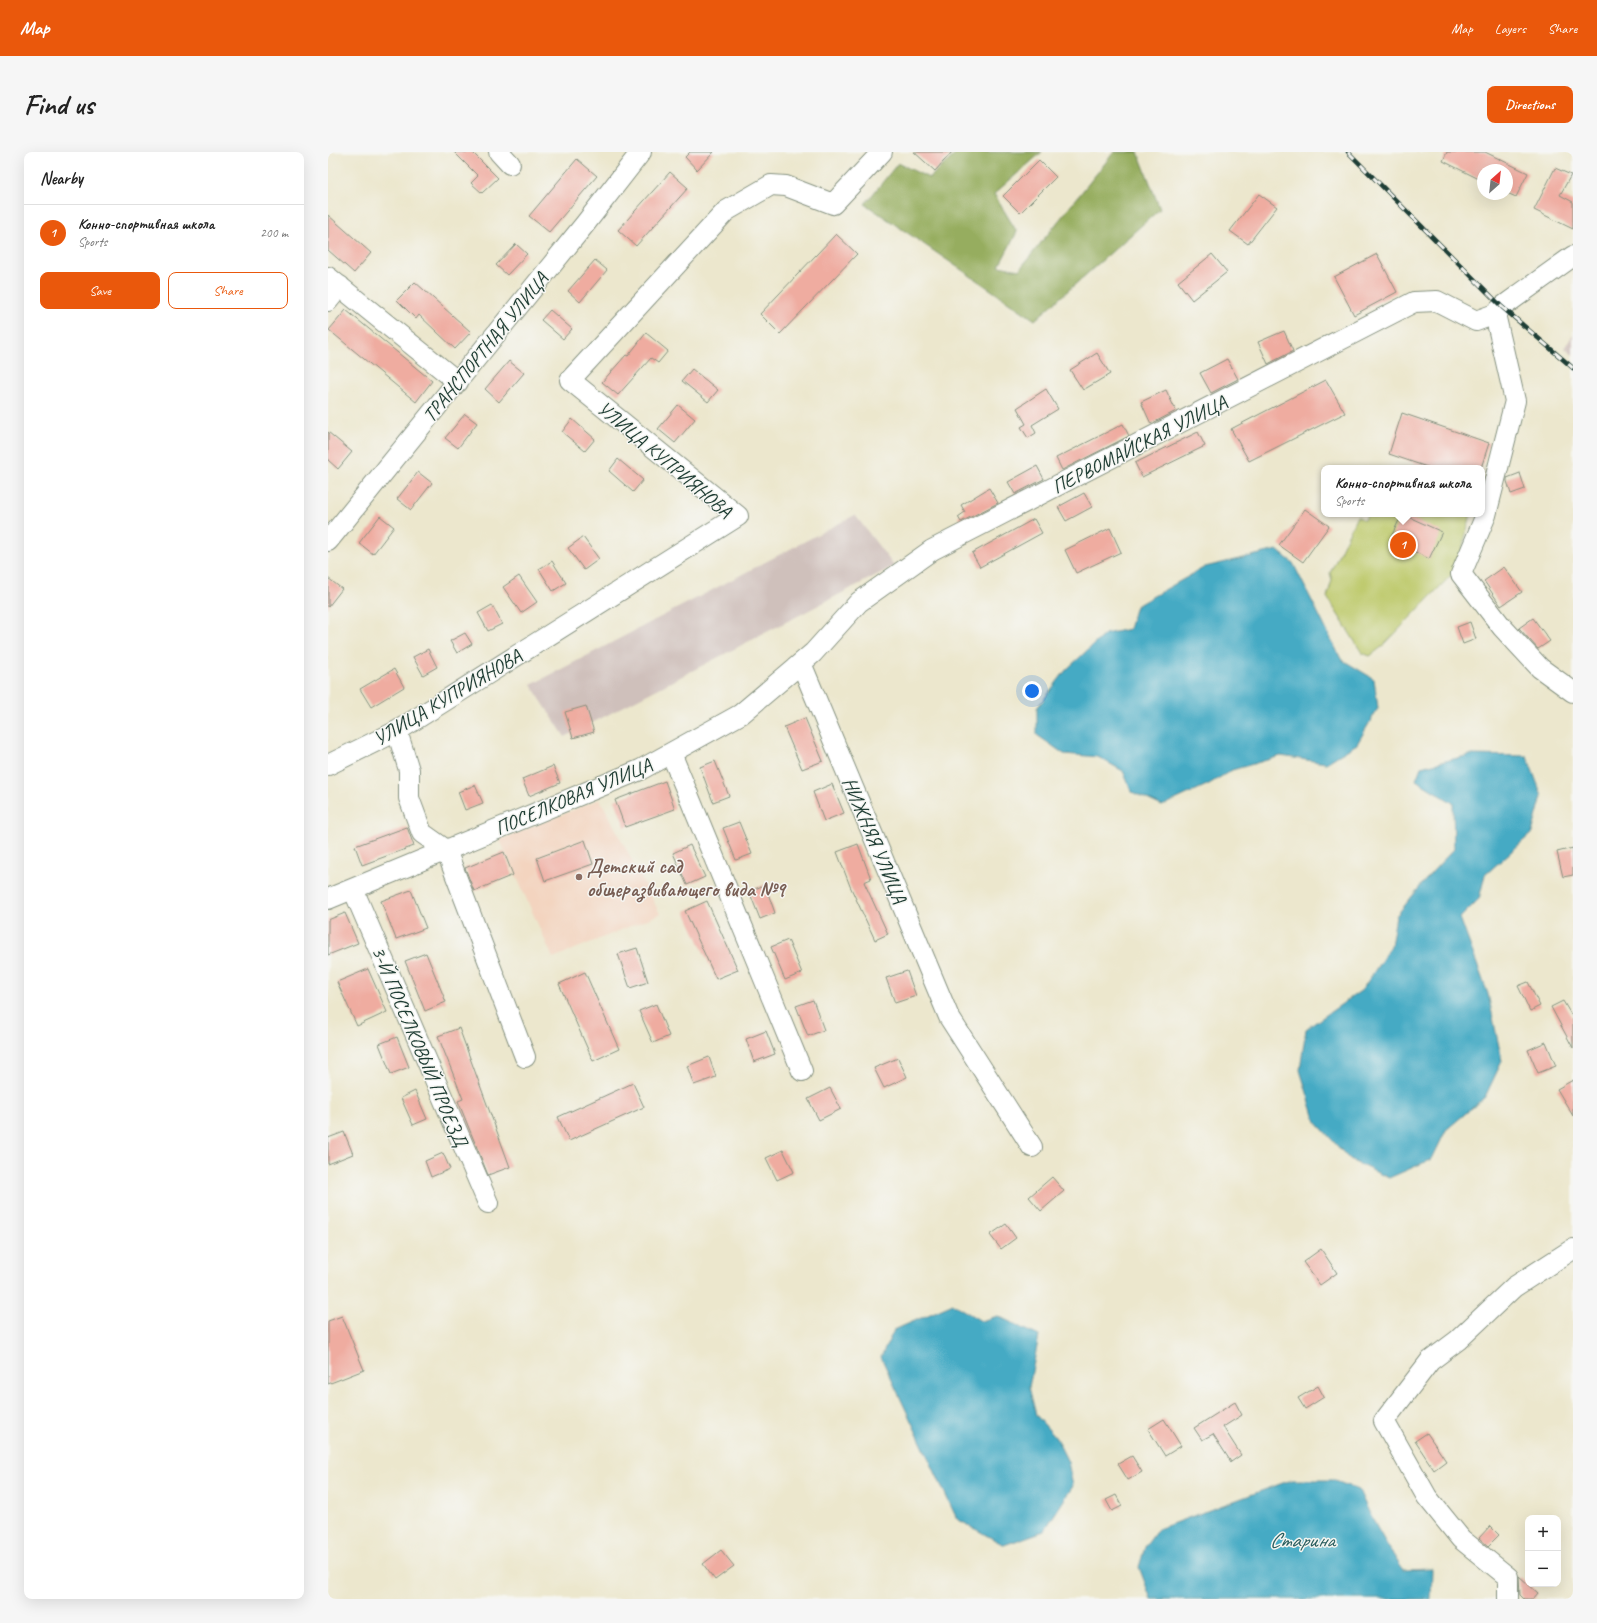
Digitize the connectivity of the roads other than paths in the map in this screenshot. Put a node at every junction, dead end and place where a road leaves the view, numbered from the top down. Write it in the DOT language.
graph roads {
  1 [pos="641,152"];
  2 [pos="882,152"];
  3 [pos="1573,256"];
  4 [pos="332,288"];
  5 [pos="1498,310"];
  6 [pos="458,382"];
  7 [pos="328,541"];
  8 [pos="801,663"];
  9 [pos="1573,692"];
  10 [pos="397,731"];
  11 [pos="671,753"];
  12 [pos="328,765"];
  13 [pos="446,850"];
  14 [pos="353,889"];
  15 [pos="328,899"];
  16 [pos="525,1057"];
  17 [pos="802,1071"];
  18 [pos="1032,1147"];
  19 [pos="488,1203"];
  20 [pos="1573,1249"];
  21 [pos="1508,1599"];
  1 -- 6 [label="street, ТРАНСПОРТНАЯ УЛИЦА"];
  2 -- 10 [label="street, УЛИЦА КУПРИЯНОВА"];
  3 -- 5 [label="street, ПЕРВОМАЙСКАЯ УЛИЦА"];
  4 -- 6 [label="street"];
  5 -- 8 [label="street, ПЕРВОМАЙСКАЯ УЛИЦА"];
  5 -- 9 [label="street"];
  6 -- 7 [label="street, ТРАНСПОРТНАЯ УЛИЦА"];
  8 -- 11 [label="street, ПОСЕЛКОВАЯ УЛИЦА"];
  8 -- 18 [label="street, НИЖНЯЯ УЛИЦА"];
  10 -- 12 [label="street, УЛИЦА КУПРИЯНОВА"];
  10 -- 13 [label="street"];
  11 -- 13 [label="street, ПОСЕЛКОВАЯ УЛИЦА"];
  11 -- 17 [label="street"];
  13 -- 14 [label="street, ПОСЕЛКОВАЯ УЛИЦА"];
  13 -- 16 [label="street"];
  14 -- 15 [label="street, ПОСЕЛКОВАЯ УЛИЦА"];
  14 -- 19 [label="street, 3-Й ПОСЕЛКОВЫЙ ПРОЕЗД"];
  20 -- 21 [label="street"];
}
